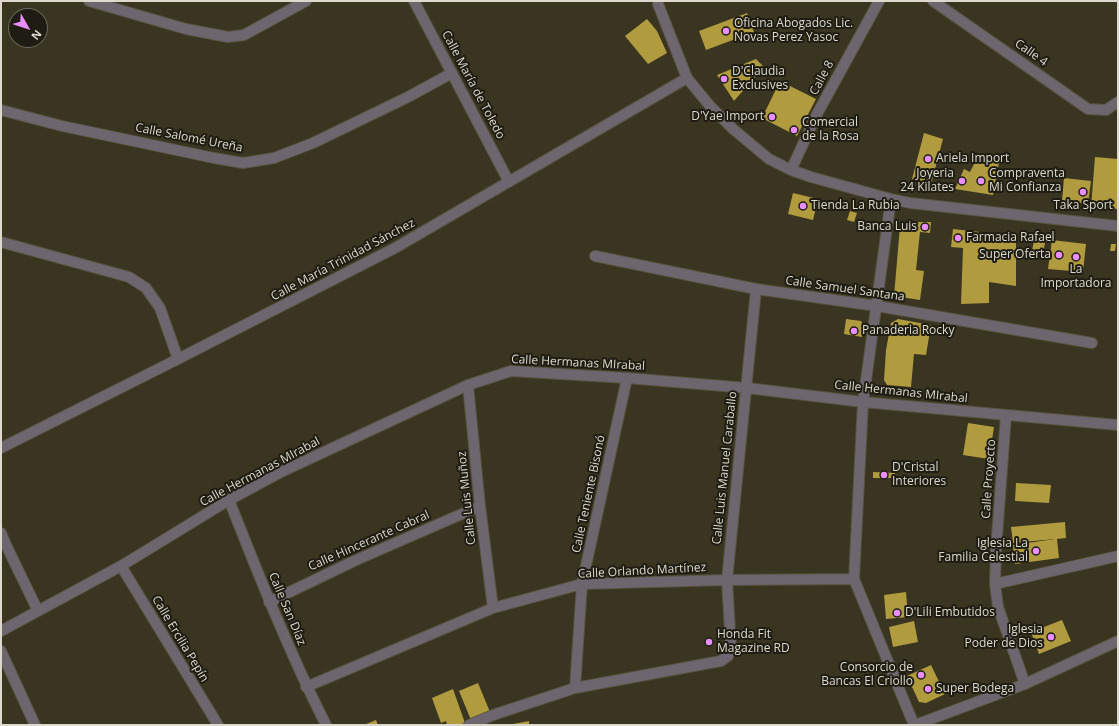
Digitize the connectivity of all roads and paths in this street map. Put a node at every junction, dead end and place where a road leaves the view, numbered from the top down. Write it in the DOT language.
graph roads {
  1 [pos="88,1"];
  2 [pos="306,1"];
  3 [pos="414,1"];
  4 [pos="879,1"];
  5 [pos="933,1"];
  6 [pos="656,2"];
  7 [pos="452,73"];
  8 [pos="688,78"];
  9 [pos="1118,102"];
  10 [pos="1,110"];
  11 [pos="791,170"];
  12 [pos="509,182"];
  13 [pos="891,199"];
  14 [pos="1118,226"];
  15 [pos="1,242"];
  16 [pos="595,256"];
  17 [pos="756,289"];
  18 [pos="877,306"];
  19 [pos="1092,343"];
  20 [pos="178,360"];
  21 [pos="627,378"];
  22 [pos="468,385"];
  23 [pos="746,388"];
  24 [pos="863,402"];
  25 [pos="1006,415"];
  26 [pos="1118,425"];
  27 [pos="1,448"];
  28 [pos="229,500"];
  29 [pos="480,506"];
  30 [pos="1,532"];
  31 [pos="1118,556"];
  32 [pos="121,566"];
  33 [pos="854,579"];
  34 [pos="727,580"];
  35 [pos="582,584"];
  36 [pos="995,584"];
  37 [pos="269,602"];
  38 [pos="493,608"];
  39 [pos="38,611"];
  40 [pos="1,631"];
  41 [pos="1118,641"];
  42 [pos="1,651"];
  43 [pos="1025,684"];
  44 [pos="306,687"];
  45 [pos="576,688"];
  46 [pos="36,725"];
  47 [pos="218,725"];
  48 [pos="326,725"];
  49 [pos="469,725"];
  50 [pos="914,725"];
  1 -- 2 [label="street"];
  3 -- 7 [label="street, Calle María de Toledo"];
  4 -- 11 [label="street, Calle 8"];
  5 -- 9 [label="street, Calle 4"];
  6 -- 8 [label="street"];
  7 -- 10 [label="street, Calle Salomé Ureña"];
  7 -- 12 [label="street, Calle María de Toledo"];
  8 -- 11 [label="street"];
  8 -- 12 [label="street, Calle María Trinidad Sánchez"];
  11 -- 13 [label="street"];
  12 -- 20 [label="street, Calle María Trinidad Sánchez"];
  13 -- 14 [label="street"];
  13 -- 18 [label="street"];
  15 -- 20 [label="street"];
  16 -- 17 [label="street, Calle Samuel Santana"];
  17 -- 18 [label="street, Calle Samuel Santana"];
  17 -- 23 [label="street, Calle Luis Manuel Caraballo"];
  18 -- 19 [label="street, Calle Samuel Santana"];
  18 -- 24 [label="street"];
  20 -- 27 [label="street, Calle María Trinidad Sánchez"];
  21 -- 22 [label="street, Calle Hermanas MIrabal"];
  21 -- 23 [label="street, Calle Hermanas MIrabal"];
  21 -- 35 [label="street, Calle Teniente Bisonó"];
  22 -- 28 [label="street, Calle Hermanas MIrabal"];
  22 -- 29 [label="street, Calle Luis Muñoz"];
  23 -- 24 [label="street, Calle Hermanas MIrabal"];
  23 -- 34 [label="street, Calle Luis Manuel Caraballo"];
  24 -- 25 [label="street, Calle Hermanas MIrabal"];
  24 -- 33 [label="street"];
  25 -- 26 [label="street, Calle Hermanas MIrabal"];
  25 -- 36 [label="street, Calle Proyecto"];
  28 -- 32 [label="street, Calle Hermanas MIrabal"];
  28 -- 37 [label="street, Calle San Díaz"];
  29 -- 37 [label="street, Calle Hincerante Cabral"];
  29 -- 38 [label="street, Calle Luis Muñoz"];
  30 -- 39 [label="street"];
  31 -- 36 [label="street"];
  32 -- 39 [label="street, Calle Hermanas MIrabal"];
  32 -- 47 [label="street, Calle Ercilia Pepín"];
  33 -- 34 [label="street, Calle Orlando Martínez"];
  33 -- 50 [label="street"];
  34 -- 35 [label="street, Calle Orlando Martínez"];
  34 -- 45 [label="street, Calle Luis Manuel Caraballo"];
  35 -- 38 [label="street, Calle Orlando Martínez"];
  35 -- 45 [label="street, Calle Teniente Bisonó"];
  36 -- 43 [label="street, Calle Proyecto"];
  37 -- 44 [label="street, Calle San Díaz"];
  38 -- 44 [label="street, Calle Orlando Martínez"];
  39 -- 40 [label="street, Calle Hermanas MIrabal"];
  41 -- 43 [label="street"];
  42 -- 46 [label="street"];
  43 -- 50 [label="street"];
  44 -- 48 [label="street, Calle San Díaz"];
  45 -- 49 [label="street"];
}
